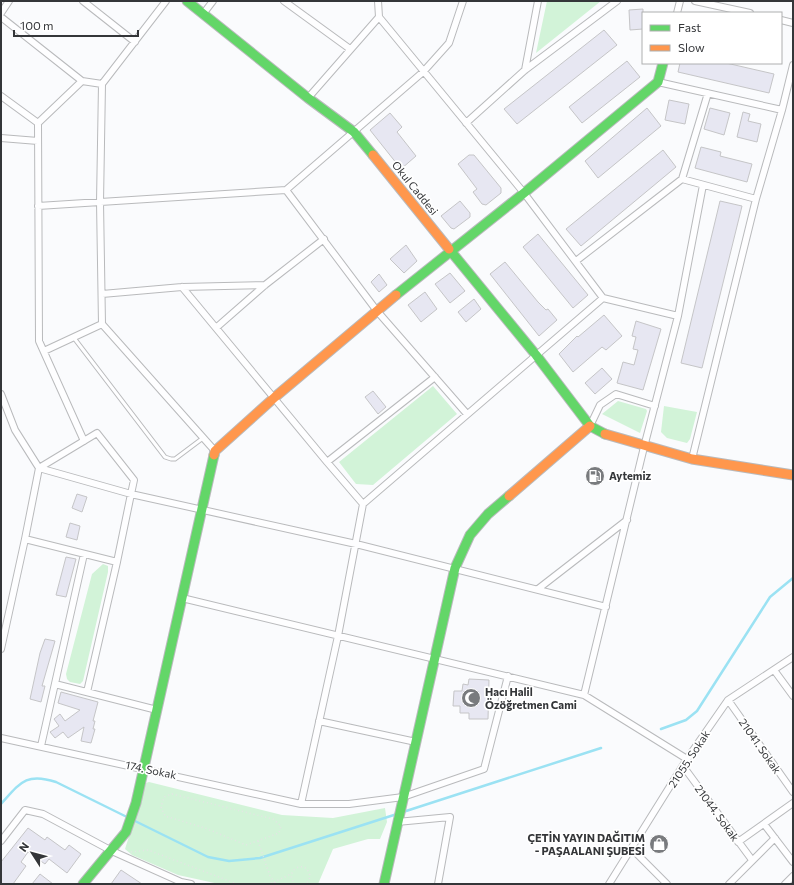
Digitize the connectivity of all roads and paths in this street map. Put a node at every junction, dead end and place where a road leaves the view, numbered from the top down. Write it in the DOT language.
graph roads {
  1 [pos="9,1"];
  2 [pos="83,1"];
  3 [pos="166,1"];
  4 [pos="187,1"];
  5 [pos="213,1"];
  6 [pos="284,1"];
  7 [pos="378,1"];
  8 [pos="463,1"];
  9 [pos="538,1"];
  10 [pos="617,1"];
  11 [pos="680,1"];
  12 [pos="695,1"];
  13 [pos="677,12"];
  14 [pos="745,12"];
  15 [pos="1,13"];
  16 [pos="203,14"];
  17 [pos="1,17"];
  18 [pos="380,17"];
  19 [pos="782,20"];
  20 [pos="793,22"];
  21 [pos="135,42"];
  22 [pos="350,50"];
  23 [pos="663,64"];
  24 [pos="793,65"];
  25 [pos="525,70"];
  26 [pos="423,72"];
  27 [pos="82,81"];
  28 [pos="658,82"];
  29 [pos="102,84"];
  30 [pos="708,93"];
  31 [pos="1,96"];
  32 [pos="308,98"];
  33 [pos="782,110"];
  34 [pos="38,123"];
  35 [pos="466,123"];
  36 [pos="354,132"];
  37 [pos="1,138"];
  38 [pos="38,141"];
  39 [pos="682,179"];
  40 [pos="703,185"];
  41 [pos="286,190"];
  42 [pos="524,193"];
  43 [pos="756,199"];
  44 [pos="100,202"];
  45 [pos="38,206"];
  46 [pos="324,239"];
  47 [pos="450,251"];
  48 [pos="576,261"];
  49 [pos="265,285"];
  50 [pos="182,287"];
  51 [pos="102,294"];
  52 [pos="603,298"];
  53 [pos="378,311"];
  54 [pos="678,316"];
  55 [pos="102,324"];
  56 [pos="218,327"];
  57 [pos="73,337"];
  58 [pos="44,351"];
  59 [pos="536,355"];
  60 [pos="435,377"];
  61 [pos="1,394"];
  62 [pos="275,397"];
  63 [pos="655,406"];
  64 [pos="467,414"];
  65 [pos="590,426"];
  66 [pos="203,438"];
  67 [pos="84,441"];
  68 [pos="644,447"];
  69 [pos="215,451"];
  70 [pos="692,459"];
  71 [pos="327,462"];
  72 [pos="39,468"];
  73 [pos="793,476"];
  74 [pos="131,494"];
  75 [pos="363,504"];
  76 [pos="201,510"];
  77 [pos="627,520"];
  78 [pos="25,539"];
  79 [pos="356,544"];
  80 [pos="84,554"];
  81 [pos="117,562"];
  82 [pos="455,568"];
  83 [pos="538,589"];
  84 [pos="182,598"];
  85 [pos="606,607"];
  86 [pos="338,636"];
  87 [pos="1,649"];
  88 [pos="793,657"];
  89 [pos="435,659"];
  90 [pos="774,670"];
  91 [pos="508,676"];
  92 [pos="55,684"];
  93 [pos="87,692"];
  94 [pos="584,695"];
  95 [pos="793,696"];
  96 [pos="728,700"];
  97 [pos="157,710"];
  98 [pos="319,721"];
  99 [pos="1,738"];
  100 [pos="416,742"];
  101 [pos="41,746"];
  102 [pos="687,759"];
  103 [pos="683,766"];
  104 [pos="144,768"];
  105 [pos="793,792"];
  106 [pos="402,801"];
  107 [pos="793,803"];
  108 [pos="300,804"];
  109 [pos="397,822"];
  110 [pos="764,824"];
  111 [pos="774,838"];
  112 [pos="258,841"];
  113 [pos="1,842"];
  114 [pos="738,842"];
  115 [pos="632,848"];
  116 [pos="112,851"];
  117 [pos="129,852"];
  118 [pos="752,860"];
  119 [pos="793,862"];
  120 [pos="291,874"];
  121 [pos="793,876"];
  122 [pos="171,878"];
  123 [pos="274,882"];
  124 [pos="83,884"];
  125 [pos="166,884"];
  126 [pos="191,884"];
  127 [pos="237,884"];
  128 [pos="267,884"];
  129 [pos="279,884"];
  130 [pos="296,884"];
  131 [pos="305,884"];
  132 [pos="384,884"];
  133 [pos="438,884"];
  134 [pos="609,884"];
  135 [pos="667,884"];
  136 [pos="729,884"];
  137 [pos="785,884"];
  1 -- 15 [label="street"];
  2 -- 21 [label="street"];
  3 -- 21 [label="street"];
  4 -- 16 [label="street, Okul Caddesi"];
  5 -- 16 [label="street"];
  6 -- 22 [label="street"];
  7 -- 18 [label="street"];
  8 -- 26 [label="street"];
  9 -- 25 [label="street"];
  10 -- 25 [label="street"];
  11 -- 13 [label="street"];
  12 -- 14 [label="street"];
  16 -- 32 [label="street, Okul Caddesi"];
  17 -- 27 [label="street"];
  18 -- 22 [label="street"];
  18 -- 26 [label="street"];
  19 -- 20 [label="street"];
  21 -- 29 [label="street"];
  22 -- 32 [label="street"];
  23 -- 28 [label="street"];
  24 -- 33 [label="street"];
  25 -- 35 [label="street"];
  26 -- 35 [label="street"];
  26 -- 36 [label="street"];
  27 -- 29 [label="street"];
  27 -- 34 [label="street"];
  28 -- 30 [label="street"];
  28 -- 42 [label="street"];
  29 -- 44 [label="street"];
  30 -- 33 [label="street"];
  30 -- 39 [label="street"];
  31 -- 34 [label="street"];
  32 -- 36 [label="street, Okul Caddesi"];
  33 -- 43 [label="street"];
  34 -- 38 [label="street"];
  35 -- 42 [label="street"];
  36 -- 41 [label="street"];
  36 -- 47 [label="street, Okul Caddesi"];
  37 -- 38 [label="street"];
  38 -- 45 [label="street"];
  39 -- 40 [label="street"];
  39 -- 48 [label="street"];
  40 -- 43 [label="street"];
  40 -- 54 [label="street"];
  41 -- 44 [label="street"];
  41 -- 46 [label="street"];
  42 -- 47 [label="street"];
  42 -- 48 [label="street"];
  43 -- 70 [label="street"];
  44 -- 45 [label="street"];
  44 -- 51 [label="street"];
  45 -- 58 [label="street"];
  46 -- 49 [label="street"];
  46 -- 53 [label="street"];
  47 -- 53 [label="street"];
  47 -- 59 [label="street, Okul Caddesi"];
  48 -- 52 [label="street"];
  49 -- 50 [label="street"];
  49 -- 56 [label="street"];
  50 -- 51 [label="street"];
  50 -- 56 [label="street"];
  51 -- 55 [label="street"];
  52 -- 54 [label="street"];
  52 -- 59 [label="street"];
  53 -- 60 [label="street"];
  53 -- 62 [label="street"];
  54 -- 63 [label="street"];
  55 -- 57 [label="street"];
  55 -- 66 [label="street"];
  56 -- 62 [label="street"];
  57 -- 58 [label="street"];
  57 -- 66 [label="lane"];
  58 -- 67 [label="street"];
  59 -- 64 [label="street"];
  59 -- 65 [label="street, Okul Caddesi"];
  60 -- 64 [label="street"];
  60 -- 71 [label="street"];
  61 -- 72 [label="street"];
  62 -- 69 [label="street"];
  62 -- 71 [label="street"];
  63 -- 65 [label="street"];
  63 -- 68 [label="street"];
  64 -- 75 [label="street"];
  65 -- 68 [label="street"];
  65 -- 82 [label="street"];
  66 -- 69 [label="street"];
  67 -- 72 [label="street"];
  67 -- 74 [label="street"];
  68 -- 70 [label="street"];
  68 -- 77 [label="street"];
  69 -- 76 [label="street"];
  70 -- 73 [label="street"];
  71 -- 75 [label="street"];
  72 -- 74 [label="street"];
  72 -- 78 [label="street"];
  74 -- 76 [label="street"];
  74 -- 81 [label="street"];
  75 -- 79 [label="street"];
  76 -- 79 [label="street"];
  76 -- 84 [label="street"];
  77 -- 83 [label="street"];
  77 -- 85 [label="street"];
  78 -- 80 [label="street"];
  78 -- 87 [label="street"];
  79 -- 82 [label="street"];
  79 -- 86 [label="street"];
  80 -- 81 [label="street"];
  80 -- 92 [label="street"];
  81 -- 93 [label="street"];
  82 -- 83 [label="street"];
  82 -- 89 [label="street"];
  83 -- 85 [label="street"];
  84 -- 86 [label="street"];
  84 -- 97 [label="street"];
  85 -- 94 [label="street"];
  86 -- 89 [label="street"];
  86 -- 98 [label="street"];
  88 -- 90 [label="street, 21055. Sokak"];
  89 -- 91 [label="street"];
  89 -- 100 [label="street"];
  90 -- 95 [label="street"];
  90 -- 96 [label="street, 21055. Sokak"];
  91 -- 94 [label="street"];
  91 -- 106 [label="street, 174. Sokak"];
  92 -- 93 [label="street"];
  92 -- 101 [label="street"];
  93 -- 97 [label="street"];
  94 -- 102 [label="street"];
  96 -- 102 [label="street, 21055. Sokak"];
  96 -- 105 [label="street, 21041. Sokak"];
  97 -- 104 [label="street"];
  98 -- 100 [label="street"];
  98 -- 108 [label="street"];
  99 -- 101 [label="street, 174. Sokak"];
  100 -- 106 [label="street"];
  101 -- 104 [label="street, 174. Sokak"];
  102 -- 103 [label="street, 21055. Sokak"];
  103 -- 114 [label="street, 21044. Sokak"];
  103 -- 115 [label="street, 21055. Sokak"];
  104 -- 108 [label="street, 174. Sokak"];
  104 -- 116 [label="street"];
  106 -- 108 [label="street, 174. Sokak"];
  106 -- 109 [label="street"];
  107 -- 110 [label="street"];
  109 -- 132 [label="street"];
  109 -- 133 [label="street"];
  110 -- 111 [label="street"];
  110 -- 114 [label="street"];
  111 -- 118 [label="street"];
  111 -- 119 [label="street"];
  112 -- 112 [label="path"];
  112 -- 123 [label="path"];
  113 -- 116 [label="street"];
  114 -- 118 [label="street, 21044. Sokak"];
  115 -- 134 [label="street, 21055. Sokak"];
  115 -- 135 [label="street"];
  116 -- 122 [label="street"];
  116 -- 124 [label="street"];
  117 -- 127 [label="path"];
  118 -- 136 [label="street"];
  120 -- 123 [label="path"];
  120 -- 130 [label="path"];
  120 -- 131 [label="path"];
  121 -- 137 [label="street"];
  122 -- 125 [label="street"];
  122 -- 126 [label="street"];
  123 -- 128 [label="path"];
  123 -- 129 [label="path"];
}
